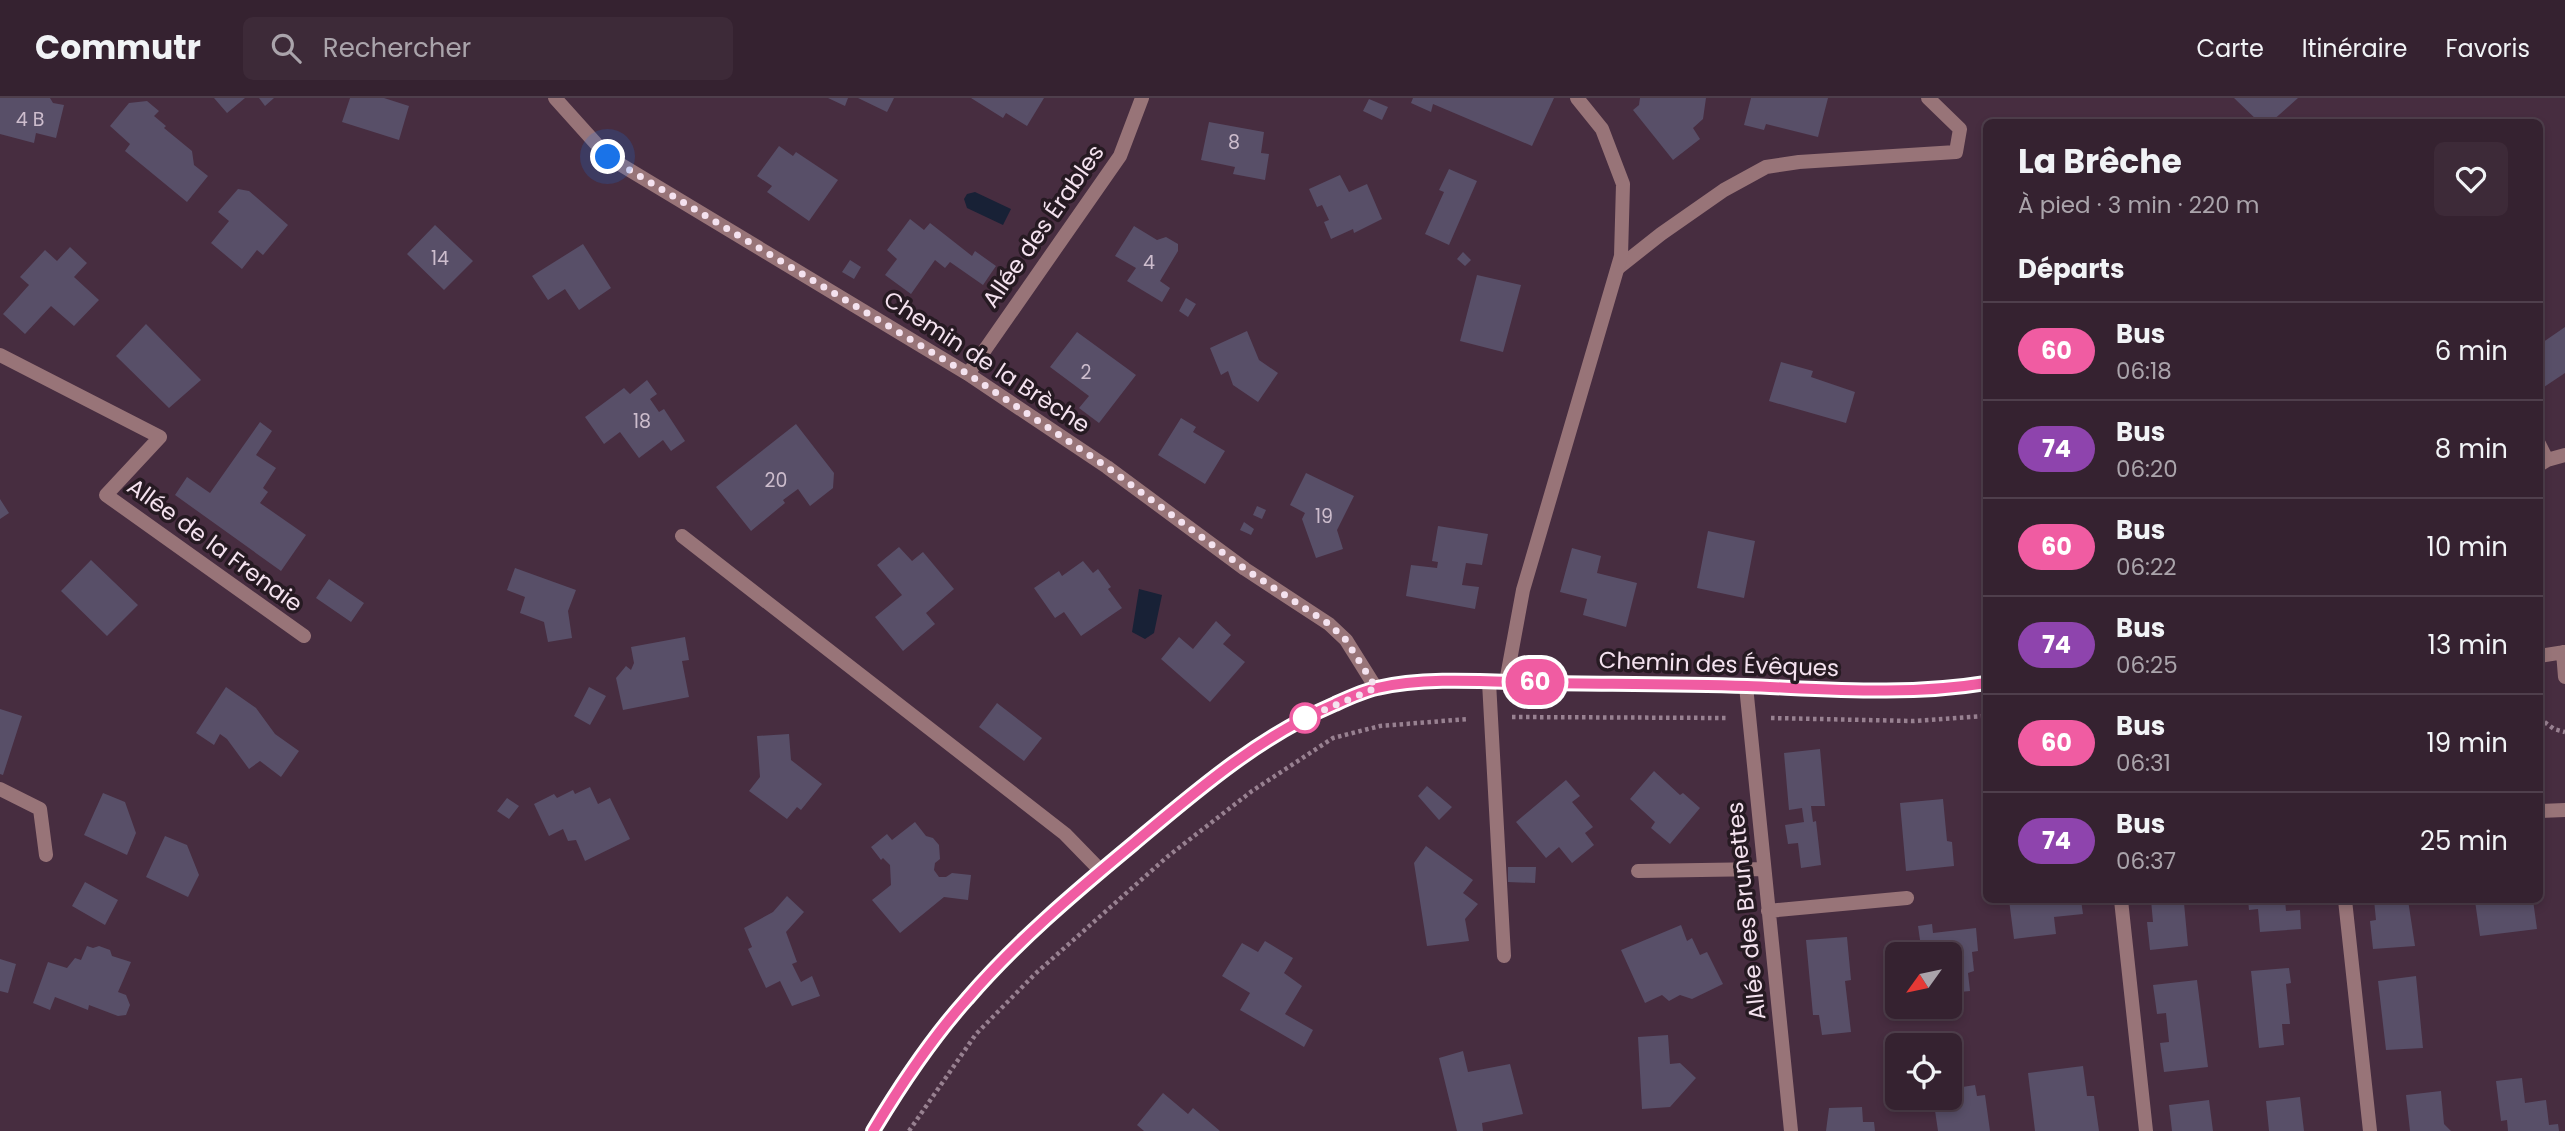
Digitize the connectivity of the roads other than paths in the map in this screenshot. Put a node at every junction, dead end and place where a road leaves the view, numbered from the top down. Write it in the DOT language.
graph roads {
  1 [pos="555,98"];
  2 [pos="1142,98"];
  3 [pos="1577,98"];
  4 [pos="1928,98"];
  5 [pos="1618,268"];
  6 [pos="0,355"];
  7 [pos="968,374"];
  8 [pos="2565,455"];
  9 [pos="2543,463"];
  10 [pos="682,536"];
  11 [pos="304,636"];
  12 [pos="2564,652"];
  13 [pos="2543,655"];
  14 [pos="2565,677"];
  15 [pos="1489,682"];
  16 [pos="1506,682"];
  17 [pos="1983,683"];
  18 [pos="1746,686"];
  19 [pos="1376,688"];
  20 [pos="0,789"];
  21 [pos="2565,810"];
  22 [pos="2543,811"];
  23 [pos="46,855"];
  24 [pos="1764,869"];
  25 [pos="1101,871"];
  26 [pos="1638,871"];
  27 [pos="1907,898"];
  28 [pos="2121,903"];
  29 [pos="2345,903"];
  30 [pos="1768,911"];
  31 [pos="1504,956"];
  32 [pos="873,1131"];
  33 [pos="1791,1131"];
  34 [pos="2146,1131"];
  35 [pos="2370,1131"];
  1 -- 7 [label="street, Chemin de la Brèche"];
  2 -- 7 [label="street, Allée des Érables"];
  3 -- 5 [label="street"];
  4 -- 5 [label="street"];
  5 -- 16 [label="street"];
  6 -- 11 [label="street, Allée de la Frenaie"];
  7 -- 19 [label="street, Chemin de la Brèche"];
  8 -- 9 [label="street"];
  10 -- 25 [label="street"];
  12 -- 13 [label="street"];
  12 -- 14 [label="street"];
  15 -- 16 [label="street, Chemin des Évêques"];
  15 -- 19 [label="street, Chemin des Évêques"];
  15 -- 31 [label="street"];
  16 -- 18 [label="street, Chemin des Évêques"];
  17 -- 18 [label="street, Chemin des Évêques"];
  18 -- 24 [label="street, Allée des Brunettes"];
  19 -- 25 [label="street, Chemin des Évêques"];
  20 -- 23 [label="street"];
  21 -- 22 [label="street"];
  24 -- 26 [label="street"];
  24 -- 30 [label="street, Allée des Brunettes"];
  25 -- 32 [label="street, Chemin des Évêques"];
  27 -- 30 [label="street"];
  28 -- 34 [label="street"];
  29 -- 35 [label="street"];
  30 -- 33 [label="street, Allée des Brunettes"];
}
